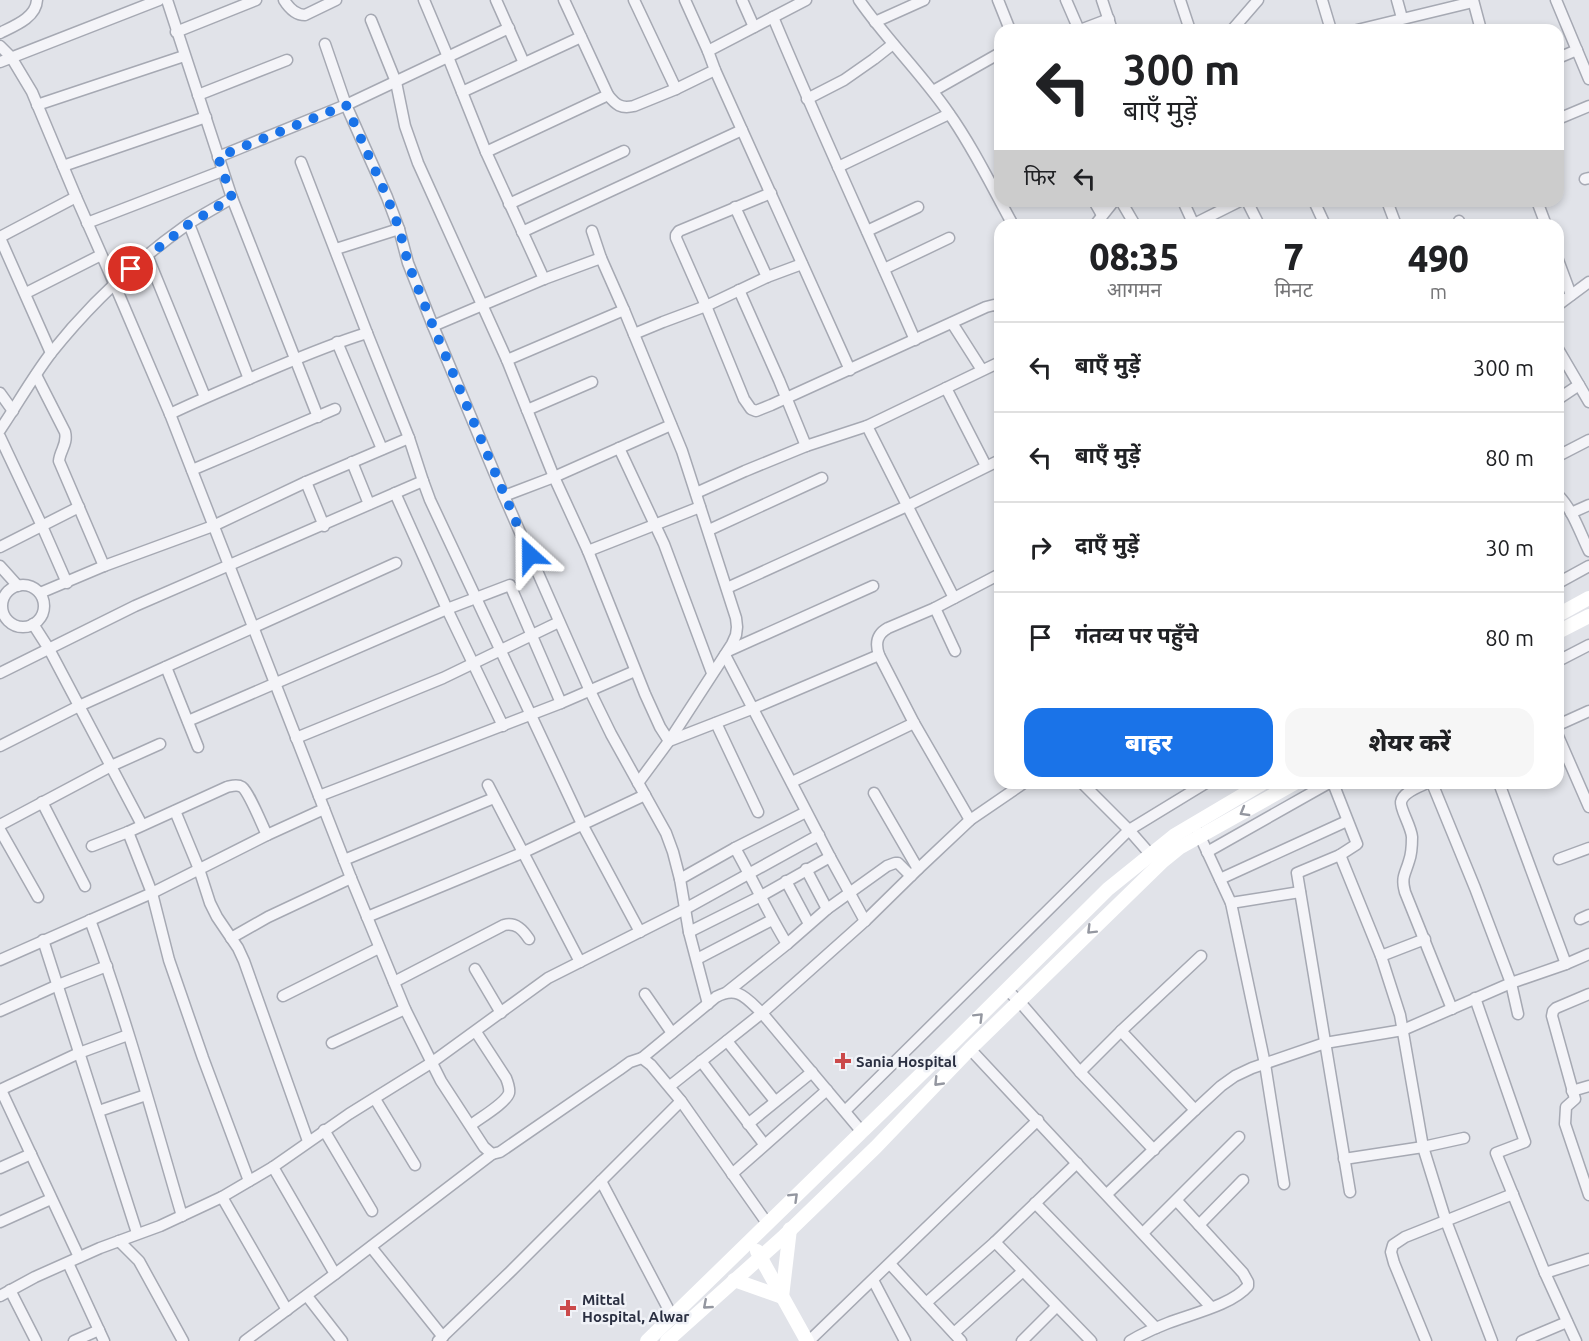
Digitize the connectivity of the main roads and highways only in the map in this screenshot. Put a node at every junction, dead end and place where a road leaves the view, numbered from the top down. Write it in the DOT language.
graph roads {
  1 [pos="1589,598"];
  2 [pos="1564,612"];
  3 [pos="1589,616"];
  4 [pos="1564,629"];
  5 [pos="1253,789"];
  6 [pos="1285,789"];
  7 [pos="790,1229"];
  8 [pos="751,1240"];
  9 [pos="760,1257"];
  10 [pos="734,1280"];
  11 [pos="782,1297"];
  12 [pos="647,1341"];
  13 [pos="668,1341"];
  14 [pos="808,1341"];
  1 -- 2 [label="main road"];
  3 -- 4 [label="main road"];
  8 -- 5 [label="main road, one-way"];
  6 -- 7 [label="main road, one-way"];
  7 -- 9 [label="main road"];
  7 -- 11 [label="main road"];
  8 -- 9 [label="main road"];
  8 -- 12 [label="main road"];
  9 -- 10 [label="main road"];
  9 -- 11 [label="main road"];
  10 -- 11 [label="main road"];
  10 -- 13 [label="main road, one-way"];
  11 -- 14 [label="main road"];
}
